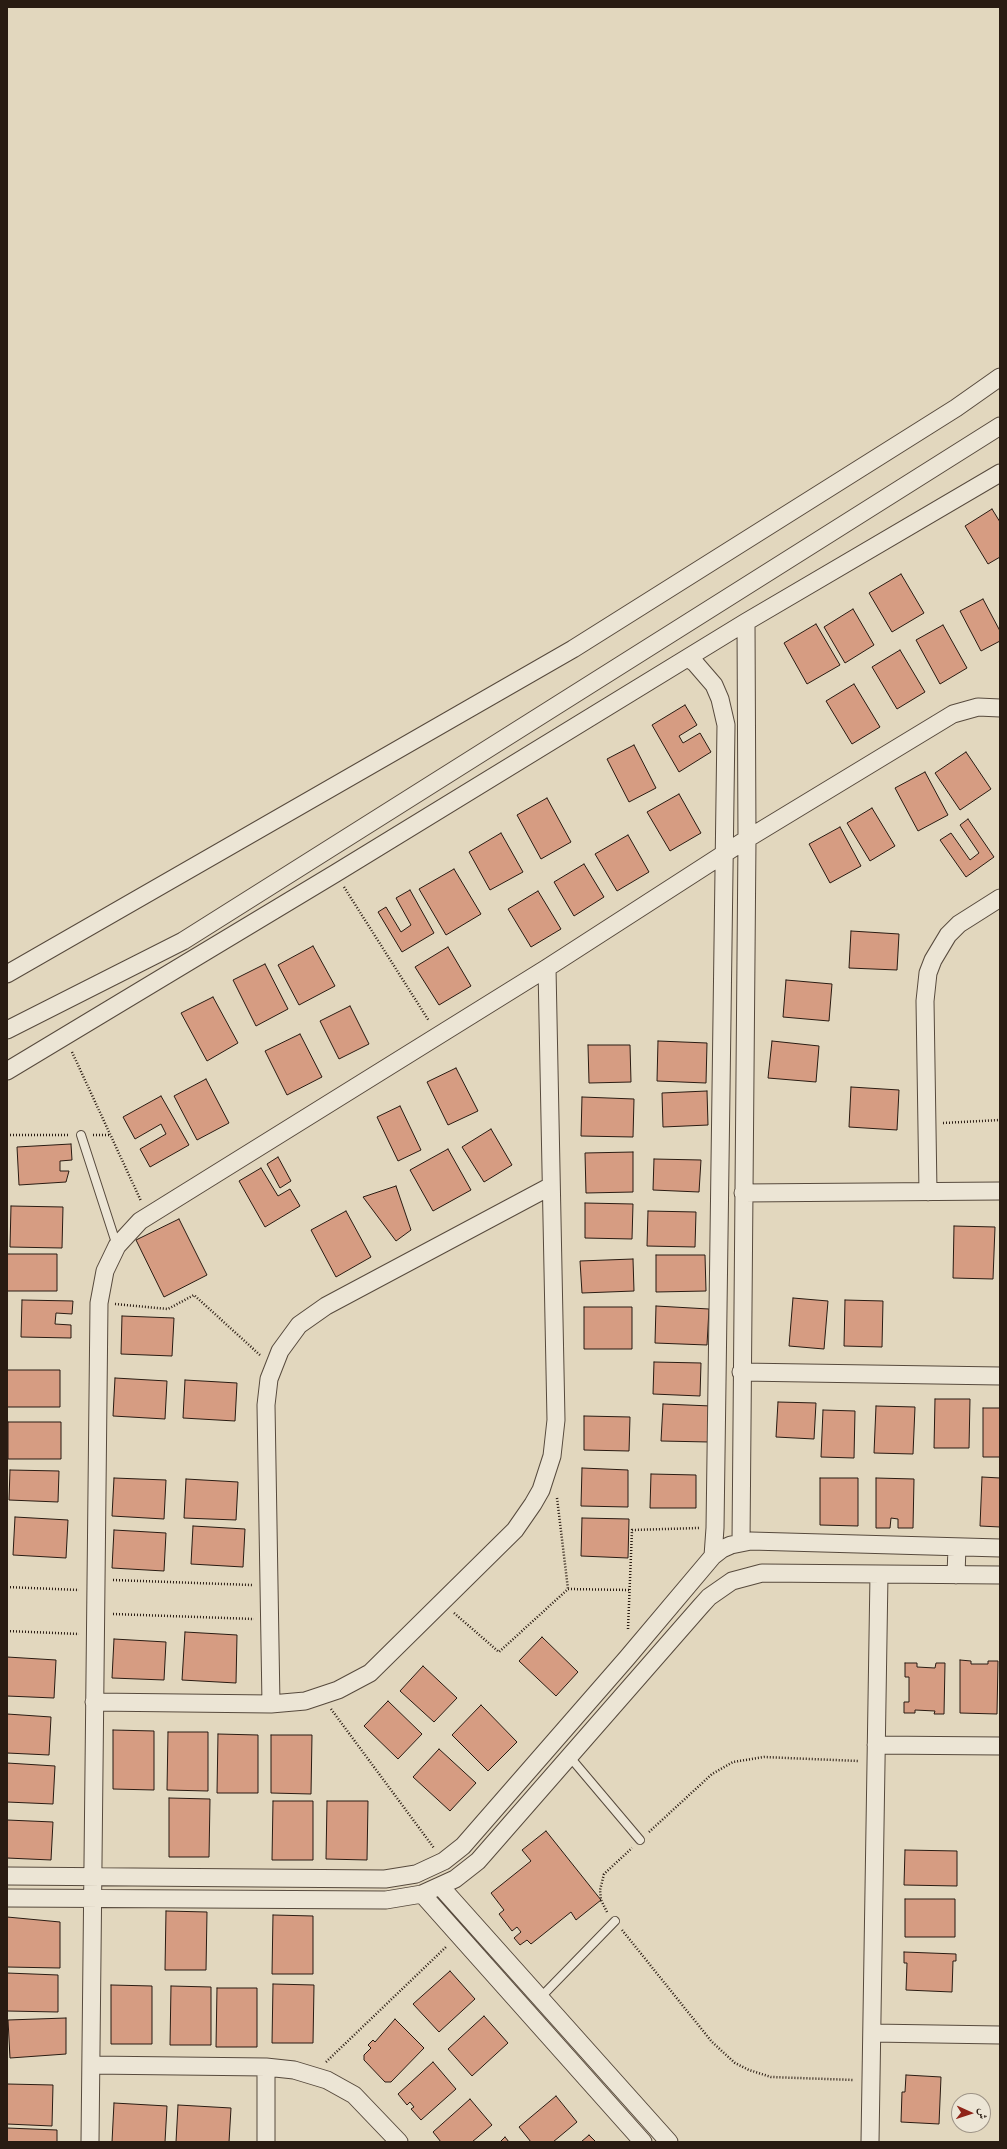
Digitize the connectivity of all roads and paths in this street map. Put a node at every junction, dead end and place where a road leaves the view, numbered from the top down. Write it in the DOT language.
graph roads {
  1 [pos="1000,377"];
  2 [pos="1000,426"];
  3 [pos="1000,473"];
  4 [pos="746,622"];
  5 [pos="688,658"];
  6 [pos="1000,708"];
  7 [pos="746,839"];
  8 [pos="725,853"];
  9 [pos="336,874"];
  10 [pos="1000,898"];
  11 [pos="182,941"];
  12 [pos="195,958"];
  13 [pos="547,968"];
  14 [pos="7,974"];
  15 [pos="7,1030"];
  16 [pos="438,1035"];
  17 [pos="65,1037"];
  18 [pos="721,1048"];
  19 [pos="744,1048"];
  20 [pos="7,1072"];
  21 [pos="1000,1120"];
  22 [pos="927,1124"];
  23 [pos="7,1135"];
  24 [pos="81,1135"];
  25 [pos="110,1135"];
  26 [pos="551,1186"];
  27 [pos="928,1192"];
  28 [pos="1000,1192"];
  29 [pos="743,1193"];
  30 [pos="148,1216"];
  31 [pos="117,1246"];
  32 [pos="99,1303"];
  33 [pos="273,1366"];
  34 [pos="741,1372"];
  35 [pos="1000,1376"];
  36 [pos="557,1495"];
  37 [pos="715,1528"];
  38 [pos="741,1542"];
  39 [pos="957,1547"];
  40 [pos="1000,1548"];
  41 [pos="713,1556"];
  42 [pos="879,1574"];
  43 [pos="956,1575"];
  44 [pos="1000,1575"];
  45 [pos="96,1585"];
  46 [pos="268,1586"];
  47 [pos="7,1587"];
  48 [pos="568,1589"];
  49 [pos="630,1590"];
  50 [pos="442,1602"];
  51 [pos="94,1613"];
  52 [pos="269,1620"];
  53 [pos="7,1631"];
  54 [pos="95,1635"];
  55 [pos="627,1658"];
  56 [pos="321,1696"];
  57 [pos="94,1702"];
  58 [pos="271,1704"];
  59 [pos="876,1745"];
  60 [pos="1000,1746"];
  61 [pos="569,1756"];
  62 [pos="876,1762"];
  63 [pos="640,1840"];
  64 [pos="444,1861"];
  65 [pos="7,1876"];
  66 [pos="92,1877"];
  67 [pos="311,1878"];
  68 [pos="441,1887"];
  69 [pos="422,1894"];
  70 [pos="7,1898"];
  71 [pos="92,1898"];
  72 [pos="310,1900"];
  73 [pos="615,1922"];
  74 [pos="458,1935"];
  75 [pos="540,1998"];
  76 [pos="872,2033"];
  77 [pos="1000,2035"];
  78 [pos="575,2037"];
  79 [pos="562,2051"];
  80 [pos="91,2065"];
  81 [pos="266,2067"];
  82 [pos="313,2075"];
  83 [pos="871,2081"];
  84 [pos="90,2142"];
  85 [pos="266,2142"];
  86 [pos="399,2142"];
  87 [pos="643,2142"];
  88 [pos="669,2142"];
  89 [pos="870,2142"];
  1 -- 14 [label="street"];
  2 -- 11 [label="street"];
  3 -- 4 [label="street"];
  4 -- 5 [label="street"];
  4 -- 7 [label="street"];
  5 -- 8 [label="street"];
  5 -- 9 [label="street"];
  6 -- 7 [label="street"];
  7 -- 8 [label="street"];
  7 -- 19 [label="street"];
  8 -- 13 [label="street"];
  8 -- 18 [label="street"];
  9 -- 12 [label="street"];
  9 -- 16 [label="path"];
  10 -- 22 [label="street"];
  11 -- 12 [label="street"];
  11 -- 15 [label="street"];
  12 -- 17 [label="street"];
  13 -- 16 [label="street"];
  13 -- 26 [label="street"];
  16 -- 30 [label="street"];
  17 -- 20 [label="street"];
  17 -- 25 [label="path"];
  18 -- 19 [label="street"];
  18 -- 37 [label="street"];
  19 -- 29 [label="street"];
  21 -- 22 [label="path"];
  22 -- 27 [label="street"];
  23 -- 24 [label="path"];
  24 -- 25 [label="path"];
  24 -- 31 [label="lane"];
  25 -- 30 [label="path"];
  26 -- 33 [label="street"];
  26 -- 50 [label="street"];
  27 -- 28 [label="street"];
  27 -- 29 [label="street"];
  29 -- 34 [label="street"];
  30 -- 31 [label="street"];
  31 -- 32 [label="street"];
  32 -- 33 [label="path"];
  32 -- 45 [label="street"];
  33 -- 46 [label="street"];
  34 -- 35 [label="street"];
  34 -- 38 [label="street"];
  36 -- 48 [label="path"];
  37 -- 41 [label="street"];
  37 -- 49 [label="path"];
  38 -- 39 [label="street"];
  38 -- 41 [label="street"];
  39 -- 40 [label="street"];
  39 -- 43 [label="street"];
  41 -- 55 [label="street"];
  42 -- 43 [label="street"];
  42 -- 59 [label="street"];
  42 -- 61 [label="street"];
  43 -- 44 [label="street"];
  45 -- 46 [label="path"];
  45 -- 47 [label="path"];
  45 -- 51 [label="street"];
  46 -- 52 [label="street"];
  48 -- 49 [label="path"];
  48 -- 50 [label="path"];
  49 -- 55 [label="path"];
  50 -- 56 [label="street"];
  51 -- 52 [label="path"];
  51 -- 54 [label="street"];
  52 -- 58 [label="street"];
  53 -- 54 [label="path"];
  54 -- 57 [label="street"];
  55 -- 64 [label="street"];
  56 -- 58 [label="street"];
  56 -- 64 [label="path"];
  57 -- 58 [label="street"];
  57 -- 66 [label="street"];
  59 -- 60 [label="street"];
  59 -- 62 [label="street"];
  61 -- 63 [label="lane"];
  61 -- 68 [label="street"];
  62 -- 63 [label="path"];
  62 -- 76 [label="street"];
  63 -- 73 [label="path"];
  64 -- 67 [label="street"];
  65 -- 66 [label="street"];
  66 -- 67 [label="street"];
  66 -- 71 [label="street"];
  67 -- 72 [label="street"];
  68 -- 69 [label="street"];
  68 -- 75 [label="street"];
  69 -- 72 [label="street"];
  69 -- 74 [label="street"];
  70 -- 71 [label="street"];
  71 -- 72 [label="street"];
  71 -- 80 [label="street"];
  73 -- 75 [label="lane"];
  73 -- 83 [label="path"];
  74 -- 79 [label="street"];
  74 -- 82 [label="path"];
  75 -- 78 [label="street"];
  76 -- 77 [label="street"];
  76 -- 83 [label="street"];
  78 -- 79 [label="street"];
  78 -- 88 [label="street"];
  79 -- 87 [label="street"];
  80 -- 81 [label="street"];
  80 -- 84 [label="street"];
  81 -- 82 [label="street"];
  81 -- 85 [label="street"];
  82 -- 86 [label="street"];
  83 -- 89 [label="street"];
}
